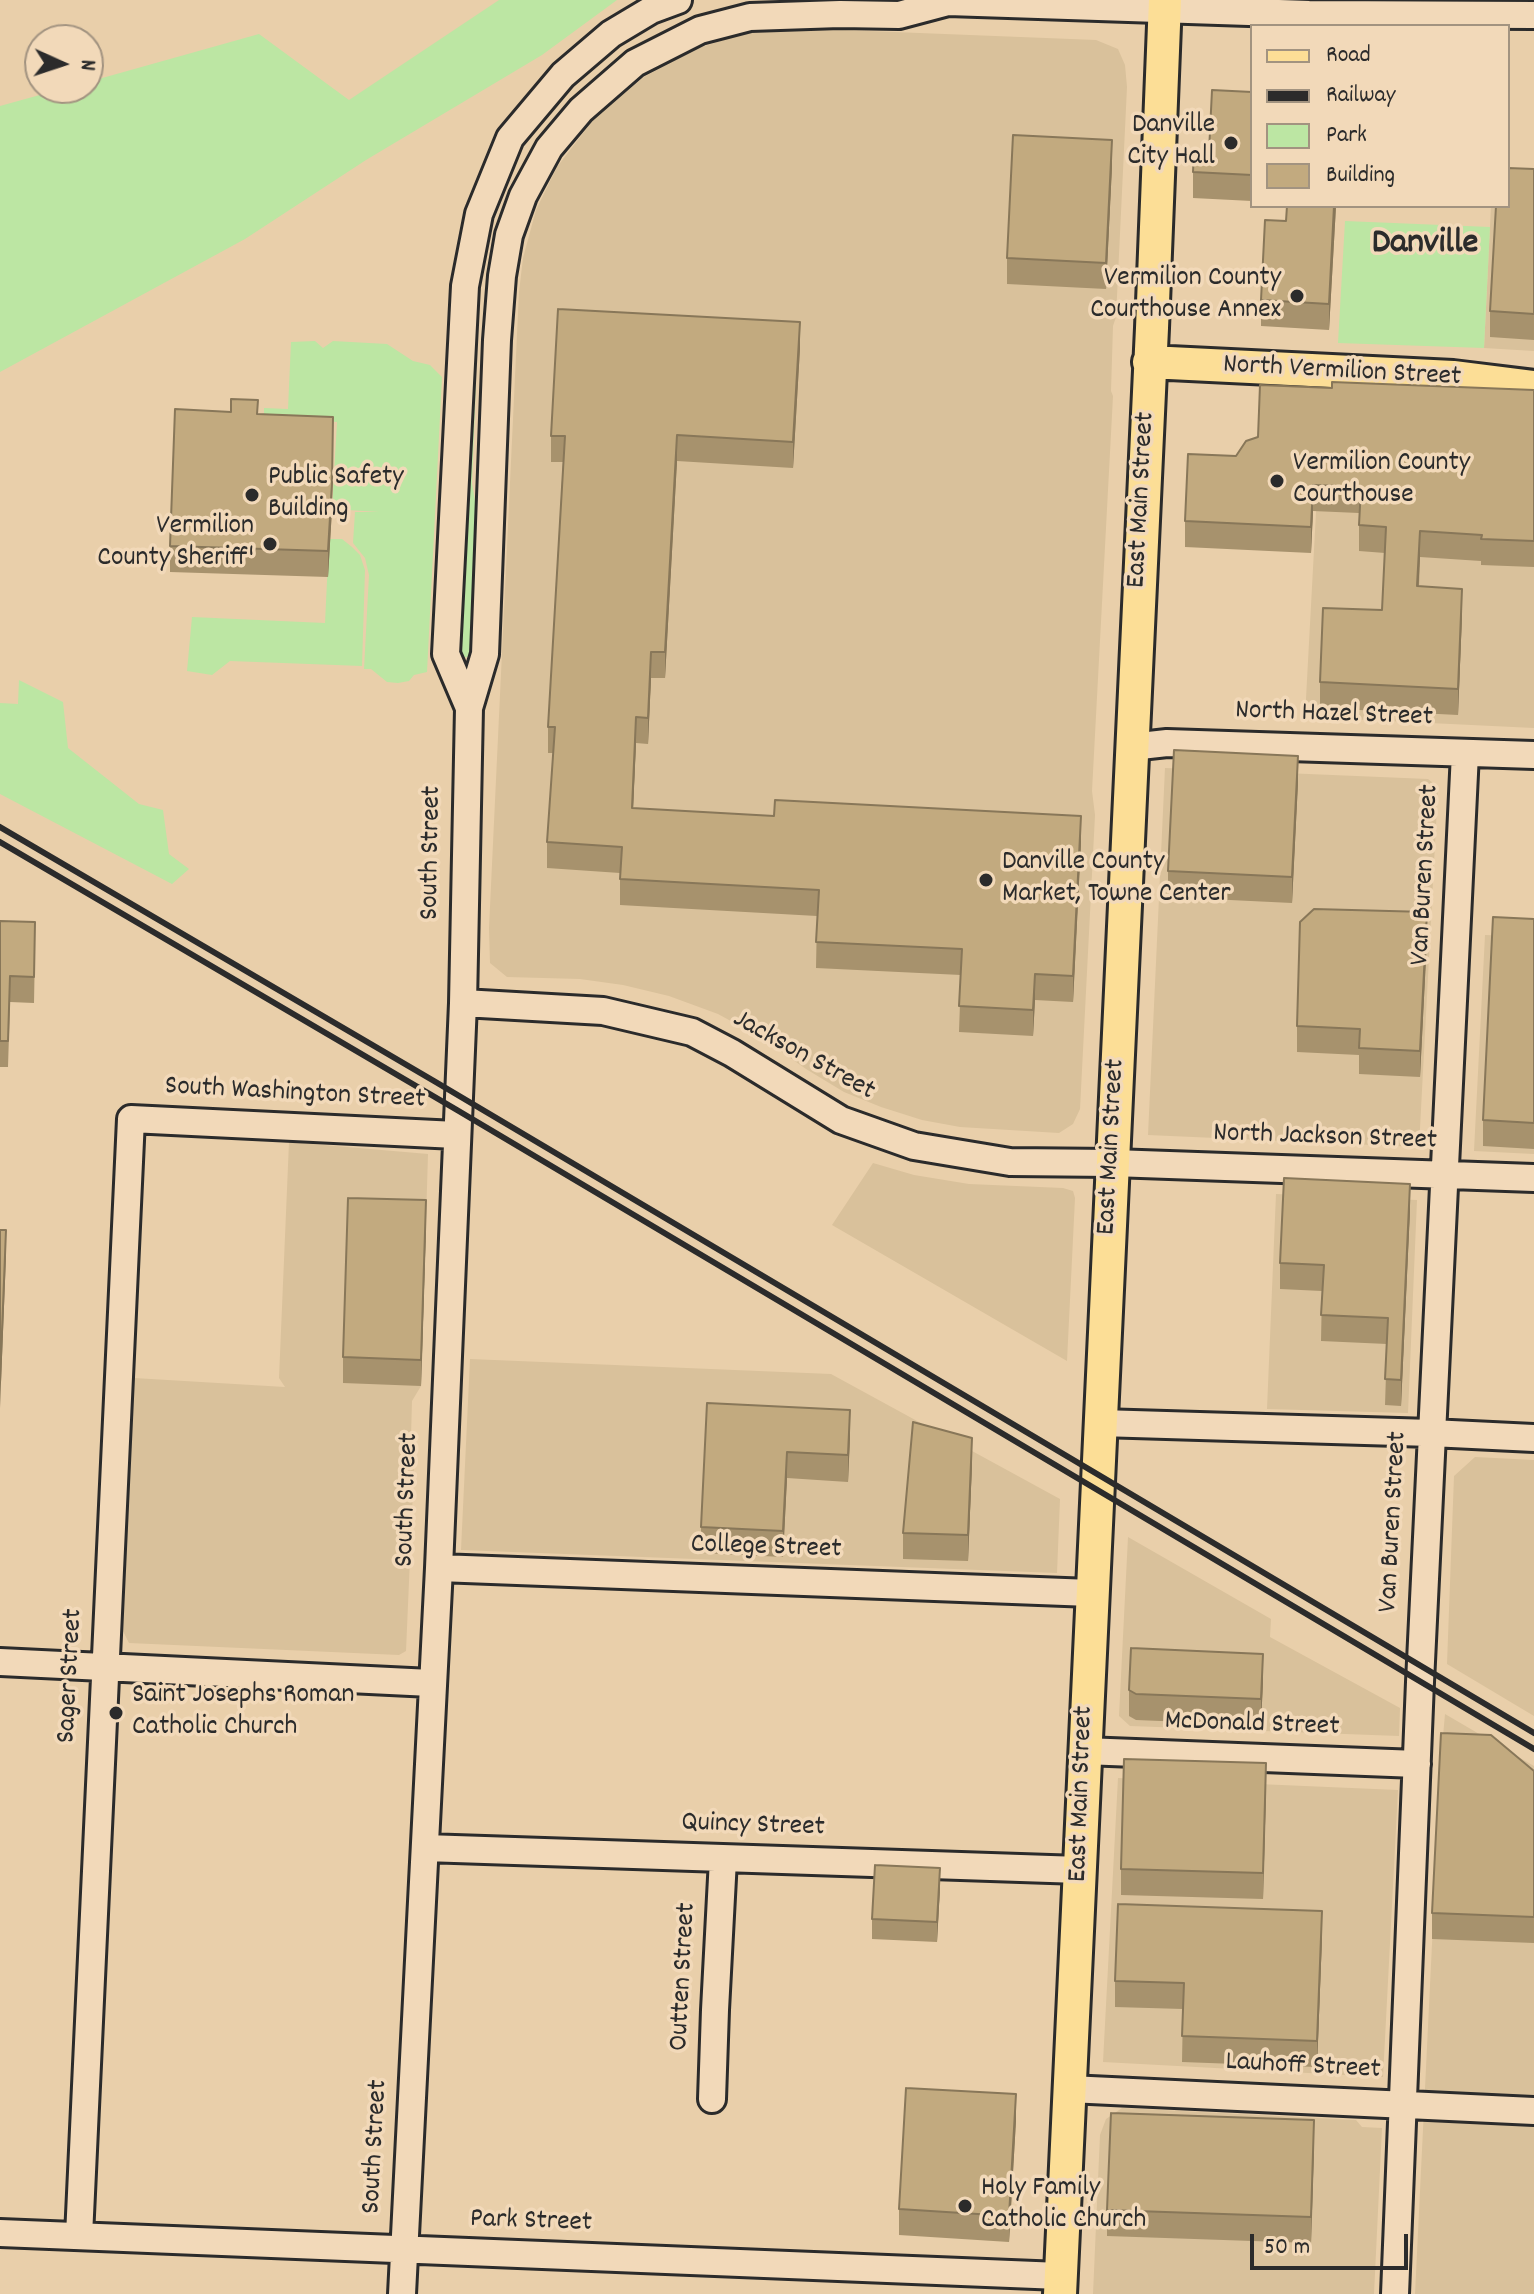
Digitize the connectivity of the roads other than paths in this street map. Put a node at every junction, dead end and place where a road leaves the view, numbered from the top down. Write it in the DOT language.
graph roads {
  1 [pos="678,0"];
  2 [pos="944,1"];
  3 [pos="1165,5"];
  4 [pos="1534,15"];
  5 [pos="1149,362"];
  6 [pos="1534,387"];
  7 [pos="469,708"];
  8 [pos="1131,747"];
  9 [pos="1465,753"];
  10 [pos="1534,755"];
  11 [pos="463,1003"];
  12 [pos="131,1119"];
  13 [pos="456,1135"];
  14 [pos="1113,1163"];
  15 [pos="1446,1175"];
  16 [pos="1534,1178"];
  17 [pos="1100,1423"];
  18 [pos="1431,1433"];
  19 [pos="1534,1438"];
  20 [pos="439,1568"];
  21 [pos="1091,1593"];
  22 [pos="0,1662"];
  23 [pos="104,1667"];
  24 [pos="431,1683"];
  25 [pos="1084,1751"];
  26 [pos="1417,1764"];
  27 [pos="425,1848"];
  28 [pos="723,1859"];
  29 [pos="1080,1870"];
  30 [pos="1069,2089"];
  31 [pos="712,2099"];
  32 [pos="1402,2105"];
  33 [pos="1534,2111"];
  34 [pos="0,2233"];
  35 [pos="79,2236"];
  36 [pos="404,2251"];
  37 [pos="1060,2285"];
  38 [pos="402,2294"];
  39 [pos="1395,2294"];
  1 -- 7 [label="street, South Street"];
  2 -- 3 [label="street, South Street"];
  2 -- 7 [label="street, South Street"];
  3 -- 4 [label="street, South Street"];
  3 -- 5 [label="main road, East Main Street"];
  5 -- 6 [label="main road, North Vermilion Street"];
  5 -- 8 [label="main road, East Main Street"];
  7 -- 11 [label="street, South Street"];
  8 -- 9 [label="street, North Hazel Street"];
  8 -- 14 [label="main road, East Main Street"];
  9 -- 10 [label="street, North Hazel Street"];
  9 -- 15 [label="street, Van Buren Street"];
  11 -- 13 [label="street, South Street"];
  11 -- 14 [label="street, Jackson Street"];
  12 -- 13 [label="street, South Washington Street"];
  12 -- 23 [label="street, Sager Street"];
  13 -- 20 [label="street, South Street"];
  14 -- 15 [label="street, North Jackson Street"];
  14 -- 17 [label="main road, East Main Street"];
  15 -- 16 [label="street, North Jackson Street"];
  15 -- 18 [label="street, Van Buren Street"];
  17 -- 18 [label="street"];
  17 -- 21 [label="main road, East Main Street"];
  18 -- 19 [label="street"];
  18 -- 26 [label="street, Van Buren Street"];
  20 -- 21 [label="street, College Street"];
  20 -- 24 [label="street, South Street"];
  21 -- 25 [label="main road, East Main Street"];
  22 -- 23 [label="street"];
  23 -- 24 [label="street"];
  23 -- 35 [label="street, Sager Street"];
  24 -- 27 [label="street, South Street"];
  25 -- 26 [label="street, McDonald Street"];
  25 -- 29 [label="main road, East Main Street"];
  26 -- 32 [label="street, Van Buren Street"];
  27 -- 28 [label="street, Quincy Street"];
  27 -- 36 [label="street, South Street"];
  28 -- 29 [label="street, Quincy Street"];
  28 -- 31 [label="street, Outten Street"];
  29 -- 30 [label="main road, East Main Street"];
  30 -- 32 [label="street, Lauhoff Street"];
  30 -- 37 [label="main road, East Main Street"];
  32 -- 33 [label="street, Lauhoff Street"];
  32 -- 39 [label="street, Van Buren Street"];
  34 -- 35 [label="street, Park Street"];
  35 -- 36 [label="street, Park Street"];
  36 -- 37 [label="street, Park Street"];
  36 -- 38 [label="street, South Street"];
}
